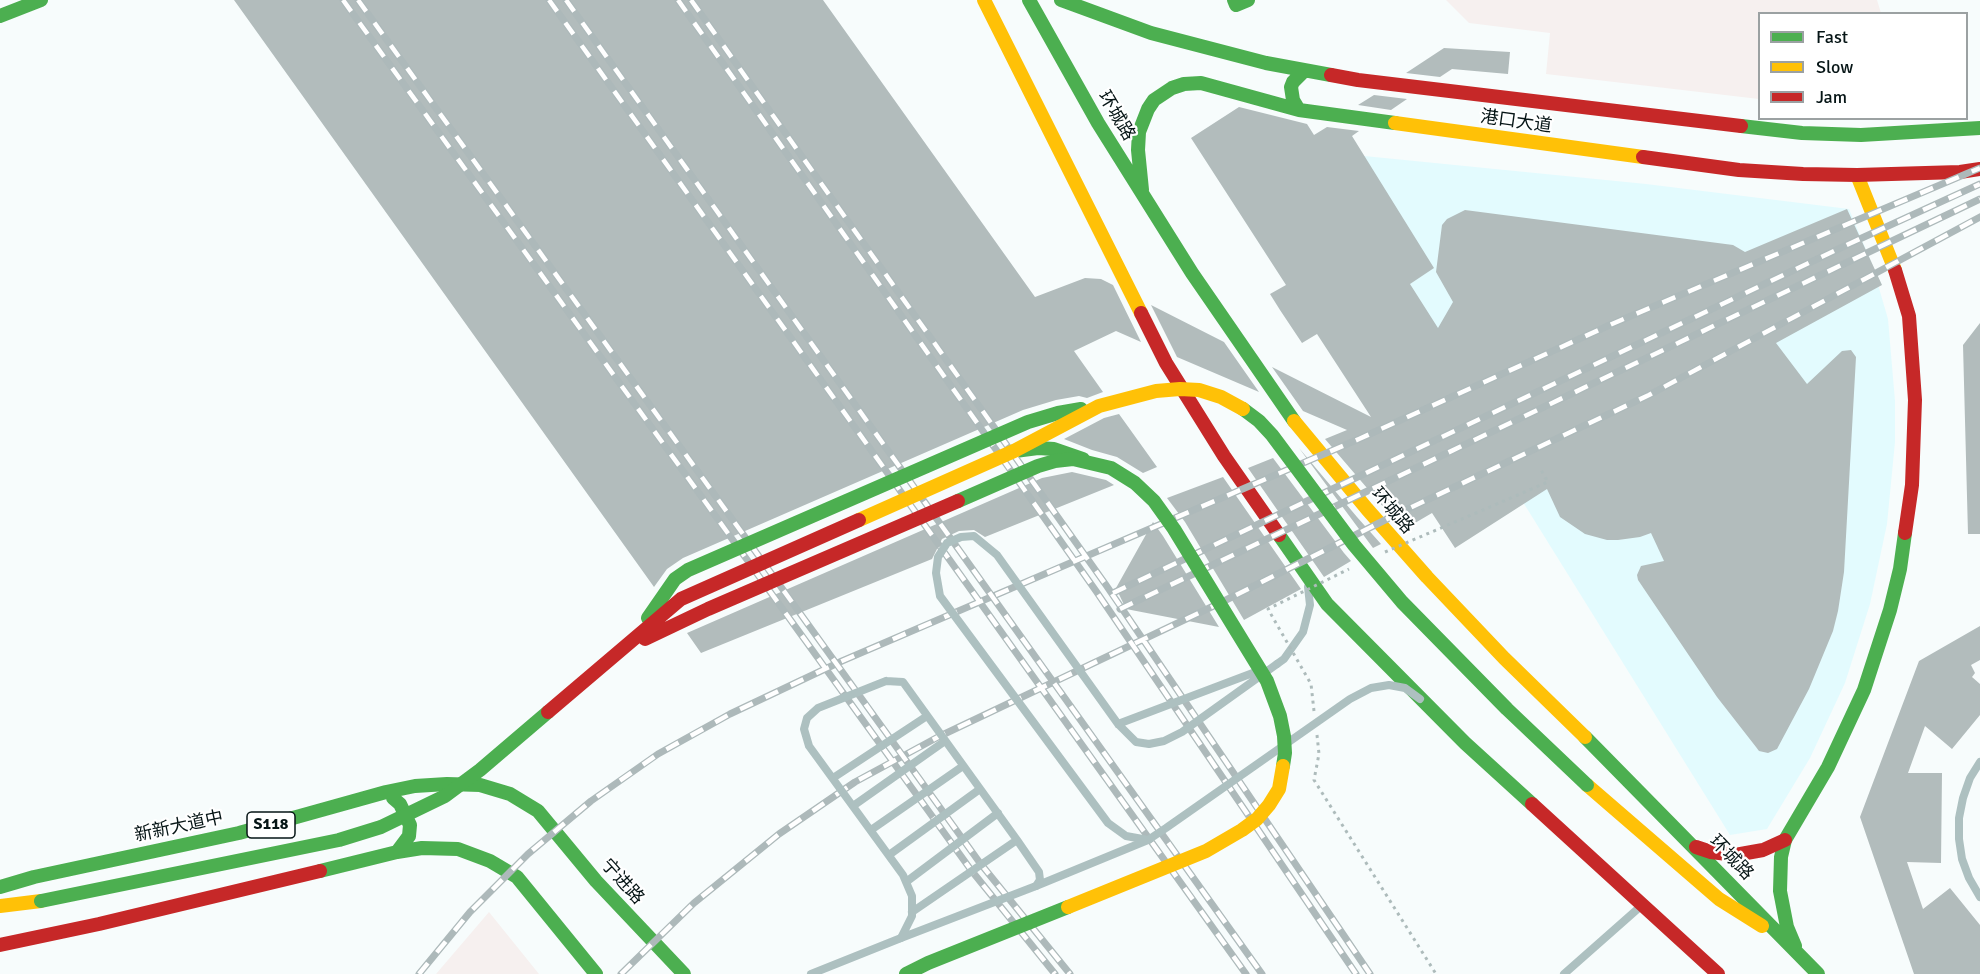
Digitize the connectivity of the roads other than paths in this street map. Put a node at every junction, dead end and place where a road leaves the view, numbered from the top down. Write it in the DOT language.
graph roads {
  1 [pos="970,0"];
  2 [pos="984,0"];
  3 [pos="1029,0"];
  4 [pos="1061,0"];
  5 [pos="1234,0"];
  6 [pos="1248,0"];
  7 [pos="35,1"];
  8 [pos="0,16"];
  9 [pos="1304,71"];
  10 [pos="1026,85"];
  11 [pos="1299,110"];
  12 [pos="1980,128"];
  13 [pos="1980,169"];
  14 [pos="1857,175"];
  15 [pos="1143,196"];
  16 [pos="1099,406"];
  17 [pos="1014,451"];
  18 [pos="1092,463"];
  19 [pos="1287,549"];
  20 [pos="636,636"];
  21 [pos="605,663"];
  22 [pos="1277,664"];
  23 [pos="1420,699"];
  24 [pos="927,716"];
  25 [pos="1118,724"];
  26 [pos="945,741"];
  27 [pos="1980,762"];
  28 [pos="963,766"];
  29 [pos="833,778"];
  30 [pos="980,789"];
  31 [pos="386,792"];
  32 [pos="853,806"];
  33 [pos="538,811"];
  34 [pos="998,813"];
  35 [pos="871,830"];
  36 [pos="1017,840"];
  37 [pos="1148,840"];
  38 [pos="1785,840"];
  39 [pos="1695,847"];
  40 [pos="397,852"];
  41 [pos="889,855"];
  42 [pos="906,882"];
  43 [pos="1035,886"];
  44 [pos="0,887"];
  45 [pos="1980,897"];
  46 [pos="1642,905"];
  47 [pos="0,906"];
  48 [pos="912,912"];
  49 [pos="901,938"];
  50 [pos="1783,938"];
  51 [pos="0,945"];
  52 [pos="1803,959"];
  53 [pos="596,974"];
  54 [pos="684,974"];
  55 [pos="811,974"];
  56 [pos="906,974"];
  57 [pos="1563,974"];
  58 [pos="1718,974"];
  59 [pos="1818,974"];
  1 -- 10 [label="street"];
  2 -- 10 [label="street"];
  3 -- 15 [label="street, 环城路"];
  4 -- 9 [label="street, 港口大道"];
  5 -- 6 [label="street"];
  7 -- 8 [label="street"];
  9 -- 11 [label="street"];
  9 -- 12 [label="street, 港口大道"];
  10 -- 19 [label="street"];
  11 -- 14 [label="street, 港口大道"];
  11 -- 15 [label="street, 港口大道"];
  13 -- 14 [label="street, 港口大道"];
  14 -- 38 [label="street"];
  15 -- 39 [label="street, 环城路"];
  16 -- 17 [label="street, bridge"];
  16 -- 20 [label="street, bridge"];
  16 -- 50 [label="street, bridge"];
  17 -- 18 [label="street, bridge"];
  17 -- 20 [label="street, bridge"];
  18 -- 21 [label="street, bridge"];
  18 -- 56 [label="street, bridge"];
  19 -- 22 [label="lane, bridge"];
  19 -- 23 [label="street, bridge"];
  20 -- 21 [label="street, bridge"];
  21 -- 47 [label="street, bridge"];
  22 -- 25 [label="lane, bridge"];
  22 -- 25 [label="lane, bridge"];
  23 -- 37 [label="lane, bridge"];
  23 -- 46 [label="street"];
  24 -- 26 [label="lane, bridge"];
  24 -- 29 [label="lane, bridge"];
  24 -- 29 [label="lane, bridge"];
  25 -- 37 [label="lane, bridge"];
  26 -- 28 [label="lane, bridge"];
  26 -- 32 [label="lane, bridge"];
  27 -- 45 [label="lane"];
  28 -- 30 [label="lane, bridge"];
  28 -- 35 [label="lane, bridge"];
  29 -- 32 [label="lane, bridge"];
  30 -- 34 [label="lane, bridge"];
  30 -- 41 [label="lane, bridge"];
  31 -- 33 [label="street, 新新大道中 / S118"];
  31 -- 40 [label="street"];
  31 -- 44 [label="street, 新新大道中 / S118"];
  32 -- 35 [label="lane, bridge"];
  33 -- 54 [label="street, 宁进路"];
  34 -- 36 [label="lane, bridge"];
  34 -- 42 [label="lane, bridge"];
  35 -- 41 [label="lane, bridge"];
  36 -- 43 [label="lane, bridge"];
  36 -- 48 [label="lane, bridge"];
  37 -- 43 [label="lane, bridge"];
  38 -- 39 [label="street"];
  38 -- 52 [label="street"];
  39 -- 50 [label="street, 环城路"];
  40 -- 51 [label="street"];
  40 -- 53 [label="street"];
  41 -- 42 [label="lane, bridge"];
  42 -- 48 [label="lane, bridge"];
  43 -- 49 [label="lane, bridge"];
  46 -- 57 [label="lane"];
  46 -- 58 [label="street"];
  48 -- 49 [label="lane, bridge"];
  49 -- 55 [label="lane"];
  50 -- 52 [label="street, 环城路"];
  52 -- 59 [label="street, 环城路"];
}
